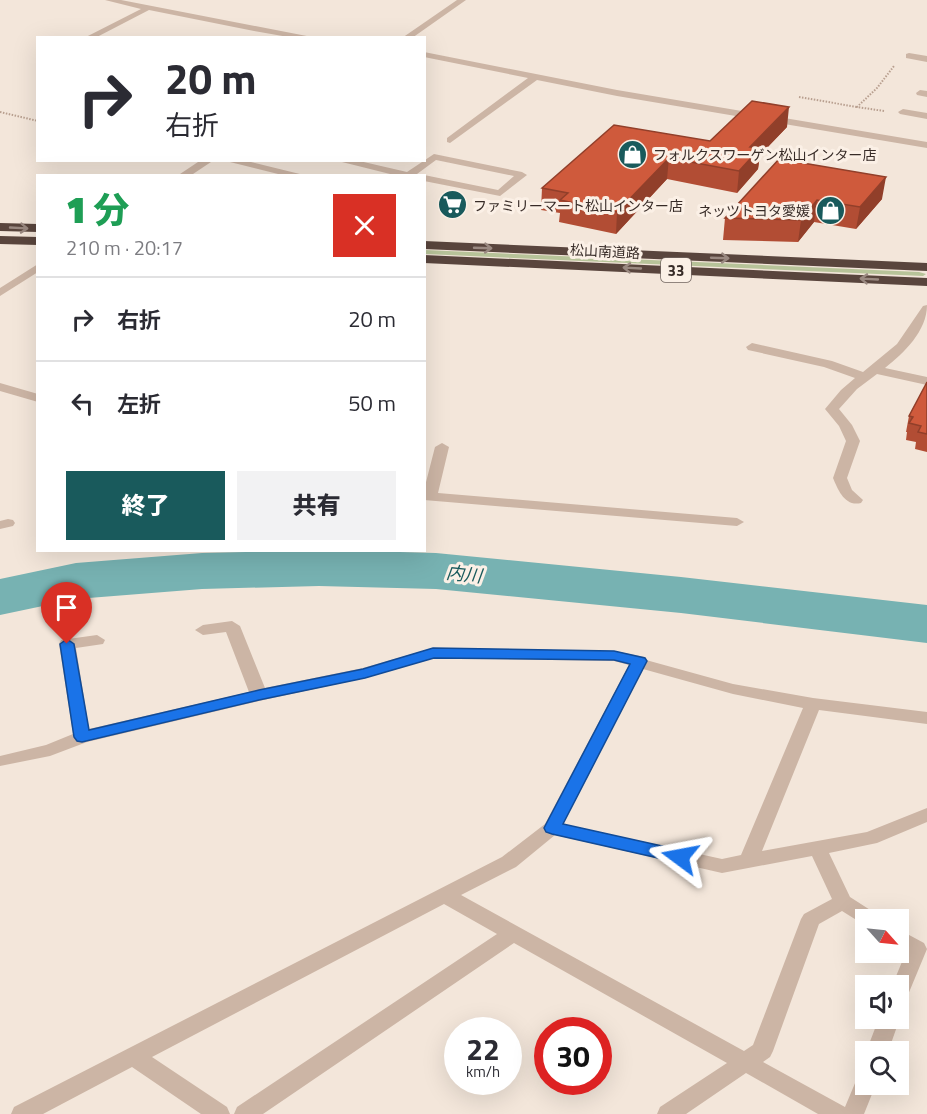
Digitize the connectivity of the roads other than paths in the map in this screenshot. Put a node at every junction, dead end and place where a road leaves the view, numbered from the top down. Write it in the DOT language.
graph roads {
  1 [pos="109,0"];
  2 [pos="462,0"];
  3 [pos="148,8"];
  4 [pos="92,36"];
  5 [pos="301,36"];
  6 [pos="409,36"];
  7 [pos="426,54"];
  8 [pos="909,56"];
  9 [pos="927,59"];
  10 [pos="535,77"];
  11 [pos="903,112"];
  12 [pos="747,114"];
  13 [pos="927,116"];
  14 [pos="739,123"];
  15 [pos="450,140"];
  16 [pos="927,145"];
  17 [pos="206,162"];
  18 [pos="236,162"];
  19 [pos="349,162"];
  20 [pos="185,174"];
  21 [pos="294,174"];
  22 [pos="407,174"];
  23 [pos="413,174"];
  24 [pos="426,178"];
  25 [pos="0,227"];
  26 [pos="36,228"];
  27 [pos="0,240"];
  28 [pos="36,241"];
  29 [pos="426,245"];
  30 [pos="426,259"];
  31 [pos="927,267"];
  32 [pos="36,268"];
  33 [pos="927,282"];
  34 [pos="0,292"];
  35 [pos="927,309"];
  36 [pos="752,347"];
  37 [pos="868,372"];
  38 [pos="927,381"];
  39 [pos="0,387"];
  40 [pos="36,397"];
  41 [pos="442,447"];
  42 [pos="427,496"];
  43 [pos="856,500"];
  44 [pos="736,522"];
  45 [pos="203,630"];
  46 [pos="98,639"];
  47 [pos="639,661"];
  48 [pos="259,695"];
  49 [pos="813,704"];
  50 [pos="927,718"];
  51 [pos="82,737"];
  52 [pos="3,761"];
  53 [pos="927,816"];
  54 [pos="552,828"];
  55 [pos="818,849"];
  56 [pos="748,862"];
  57 [pos="444,896"];
  58 [pos="843,902"];
  59 [pos="855,910"];
  60 [pos="512,934"];
  61 [pos="909,944"];
  62 [pos="906,975"];
  63 [pos="134,1057"];
  64 [pos="743,1064"];
  65 [pos="861,1095"];
  66 [pos="22,1114"];
  67 [pos="219,1114"];
  68 [pos="245,1114"];
  69 [pos="668,1114"];
  70 [pos="838,1114"];
  71 [pos="854,1114"];
  1 -- 3 [label="street"];
  2 -- 6 [label="street"];
  3 -- 4 [label="street"];
  3 -- 5 [label="street"];
  7 -- 10 [label="street"];
  8 -- 9 [label="street"];
  10 -- 12 [label="street"];
  10 -- 15 [label="street"];
  11 -- 13 [label="street"];
  12 -- 14 [label="street"];
  12 -- 16 [label="street"];
  17 -- 20 [label="street"];
  18 -- 21 [label="street"];
  19 -- 22 [label="street"];
  23 -- 24 [label="street"];
  25 -- 26 [label="highway, one-way"];
  27 -- 28 [label="highway"];
  29 -- 31 [label="highway, 松山南道路 / 33, one-way"];
  33 -- 30 [label="highway, 松山南道路 / 33, one-way"];
  32 -- 34 [label="street"];
  35 -- 37 [label="street"];
  36 -- 37 [label="street"];
  37 -- 38 [label="street"];
  37 -- 43 [label="street"];
  39 -- 40 [label="street"];
  41 -- 42 [label="street"];
  42 -- 44 [label="street"];
  45 -- 48 [label="street"];
  46 -- 51 [label="street"];
  47 -- 48 [label="street"];
  47 -- 49 [label="street"];
  47 -- 54 [label="street"];
  48 -- 51 [label="street"];
  49 -- 50 [label="street"];
  49 -- 56 [label="street"];
  51 -- 52 [label="street"];
  53 -- 55 [label="street"];
  54 -- 56 [label="street"];
  54 -- 57 [label="street"];
  55 -- 56 [label="street"];
  55 -- 58 [label="street"];
  57 -- 60 [label="street"];
  57 -- 63 [label="street"];
  58 -- 59 [label="street"];
  58 -- 64 [label="street"];
  60 -- 64 [label="street"];
  60 -- 68 [label="street"];
  61 -- 62 [label="street"];
  63 -- 66 [label="street"];
  63 -- 67 [label="street"];
  64 -- 69 [label="street"];
  64 -- 70 [label="street"];
  65 -- 71 [label="street"];
}
